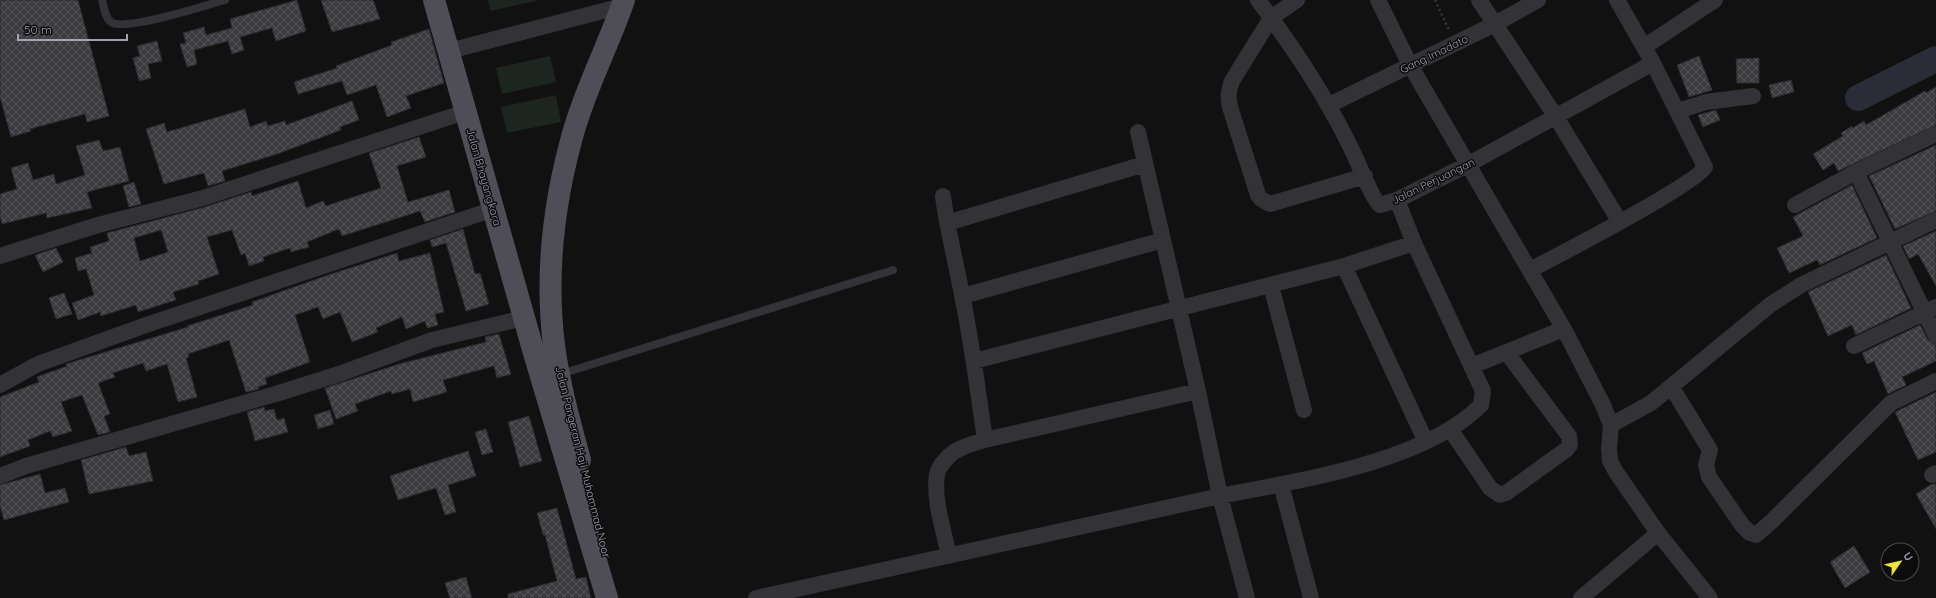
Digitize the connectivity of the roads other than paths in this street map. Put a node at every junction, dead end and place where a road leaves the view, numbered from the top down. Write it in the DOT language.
graph roads {
  1 [pos="102,0"];
  2 [pos="225,0"];
  3 [pos="434,0"];
  4 [pos="1258,0"];
  5 [pos="1298,0"];
  6 [pos="1378,0"];
  7 [pos="1479,0"];
  8 [pos="1538,0"];
  9 [pos="1617,0"];
  10 [pos="1715,0"];
  11 [pos="623,3"];
  12 [pos="1271,18"];
  13 [pos="1495,24"];
  14 [pos="1644,47"];
  15 [pos="449,51"];
  16 [pos="1410,65"];
  17 [pos="1654,65"];
  18 [pos="1753,96"];
  19 [pos="1330,105"];
  20 [pos="1678,111"];
  21 [pos="465,112"];
  22 [pos="1556,117"];
  23 [pos="1138,132"];
  24 [pos="1936,134"];
  25 [pos="1145,164"];
  26 [pos="1469,164"];
  27 [pos="1856,172"];
  28 [pos="1365,176"];
  29 [pos="943,196"];
  30 [pos="1397,200"];
  31 [pos="1795,205"];
  32 [pos="494,209"];
  33 [pos="1936,220"];
  34 [pos="1620,222"];
  35 [pos="946,223"];
  36 [pos="1163,240"];
  37 [pos="1889,242"];
  38 [pos="1414,243"];
  39 [pos="0,256"];
  40 [pos="1344,266"];
  41 [pos="893,270"];
  42 [pos="1530,270"];
  43 [pos="1272,286"];
  44 [pos="963,296"];
  45 [pos="1179,310"];
  46 [pos="1931,310"];
  47 [pos="524,318"];
  48 [pos="1556,332"];
  49 [pos="1936,336"];
  50 [pos="1854,346"];
  51 [pos="534,353"];
  52 [pos="1507,353"];
  53 [pos="974,361"];
  54 [pos="1472,366"];
  55 [pos="560,374"];
  56 [pos="1936,381"];
  57 [pos="0,385"];
  58 [pos="1671,386"];
  59 [pos="1198,392"];
  60 [pos="1304,410"];
  61 [pos="1612,425"];
  62 [pos="1450,429"];
  63 [pos="985,440"];
  64 [pos="1426,442"];
  65 [pos="0,476"];
  66 [pos="1281,484"];
  67 [pos="1220,496"];
  68 [pos="1658,533"];
  69 [pos="949,556"];
  70 [pos="607,598"];
  71 [pos="618,598"];
  72 [pos="756,598"];
  73 [pos="1248,598"];
  74 [pos="1311,598"];
  75 [pos="1581,598"];
  76 [pos="1710,598"];
  1 -- 2 [label="lane"];
  3 -- 15 [label="main road, Jalan Bhayangkara"];
  4 -- 12 [label="street, Jalan Perjuangan"];
  5 -- 12 [label="street"];
  6 -- 16 [label="street"];
  7 -- 13 [label="street"];
  8 -- 13 [label="street, Gang Imadato"];
  9 -- 14 [label="street"];
  10 -- 14 [label="street"];
  11 -- 15 [label="street"];
  11 -- 55 [label="main road, Jalan Pangeran Haji Muhammad Noor"];
  12 -- 19 [label="street, Jalan Perjuangan"];
  12 -- 28 [label="street"];
  13 -- 16 [label="street, Gang Imadato"];
  13 -- 22 [label="street"];
  14 -- 17 [label="street"];
  15 -- 21 [label="main road, Jalan Bhayangkara"];
  16 -- 19 [label="street, Gang Imadato"];
  16 -- 26 [label="street"];
  17 -- 20 [label="street"];
  17 -- 22 [label="street, Jalan Perjuangan"];
  18 -- 20 [label="street"];
  19 -- 28 [label="street, Jalan Perjuangan"];
  20 -- 34 [label="street"];
  21 -- 32 [label="main road, Jalan Bhayangkara"];
  21 -- 39 [label="street"];
  22 -- 26 [label="street, Jalan Perjuangan"];
  22 -- 34 [label="street"];
  23 -- 25 [label="street"];
  24 -- 27 [label="street"];
  25 -- 35 [label="street"];
  25 -- 36 [label="street"];
  26 -- 30 [label="street, Jalan Perjuangan"];
  26 -- 42 [label="street"];
  27 -- 31 [label="street"];
  27 -- 37 [label="street"];
  28 -- 30 [label="street, Jalan Perjuangan"];
  29 -- 35 [label="street"];
  30 -- 38 [label="street"];
  32 -- 47 [label="main road, Jalan Bhayangkara"];
  32 -- 57 [label="street"];
  33 -- 37 [label="street"];
  34 -- 42 [label="street"];
  35 -- 44 [label="street"];
  36 -- 44 [label="street"];
  36 -- 45 [label="street"];
  37 -- 46 [label="street"];
  37 -- 58 [label="street"];
  38 -- 40 [label="street"];
  38 -- 54 [label="street"];
  40 -- 43 [label="street"];
  40 -- 64 [label="street"];
  41 -- 55 [label="lane"];
  42 -- 61 [label="street"];
  43 -- 45 [label="street"];
  43 -- 60 [label="street"];
  44 -- 53 [label="street"];
  45 -- 53 [label="street"];
  45 -- 59 [label="street"];
  46 -- 49 [label="street"];
  46 -- 50 [label="street"];
  47 -- 51 [label="main road, Jalan Bhayangkara"];
  47 -- 65 [label="street"];
  48 -- 52 [label="street"];
  51 -- 70 [label="main road, Jalan Pangeran Haji Muhammad Noor"];
  52 -- 54 [label="street"];
  52 -- 62 [label="street"];
  53 -- 63 [label="street"];
  54 -- 62 [label="street"];
  55 -- 71 [label="main road, Jalan Pangeran Haji Muhammad Noor"];
  56 -- 58 [label="street"];
  58 -- 61 [label="street"];
  59 -- 63 [label="street"];
  59 -- 67 [label="street"];
  61 -- 68 [label="street"];
  62 -- 64 [label="street"];
  63 -- 69 [label="street"];
  64 -- 66 [label="street"];
  66 -- 67 [label="street"];
  66 -- 74 [label="street"];
  67 -- 69 [label="street"];
  67 -- 73 [label="street"];
  68 -- 75 [label="street"];
  68 -- 76 [label="street"];
  69 -- 72 [label="street"];
}
